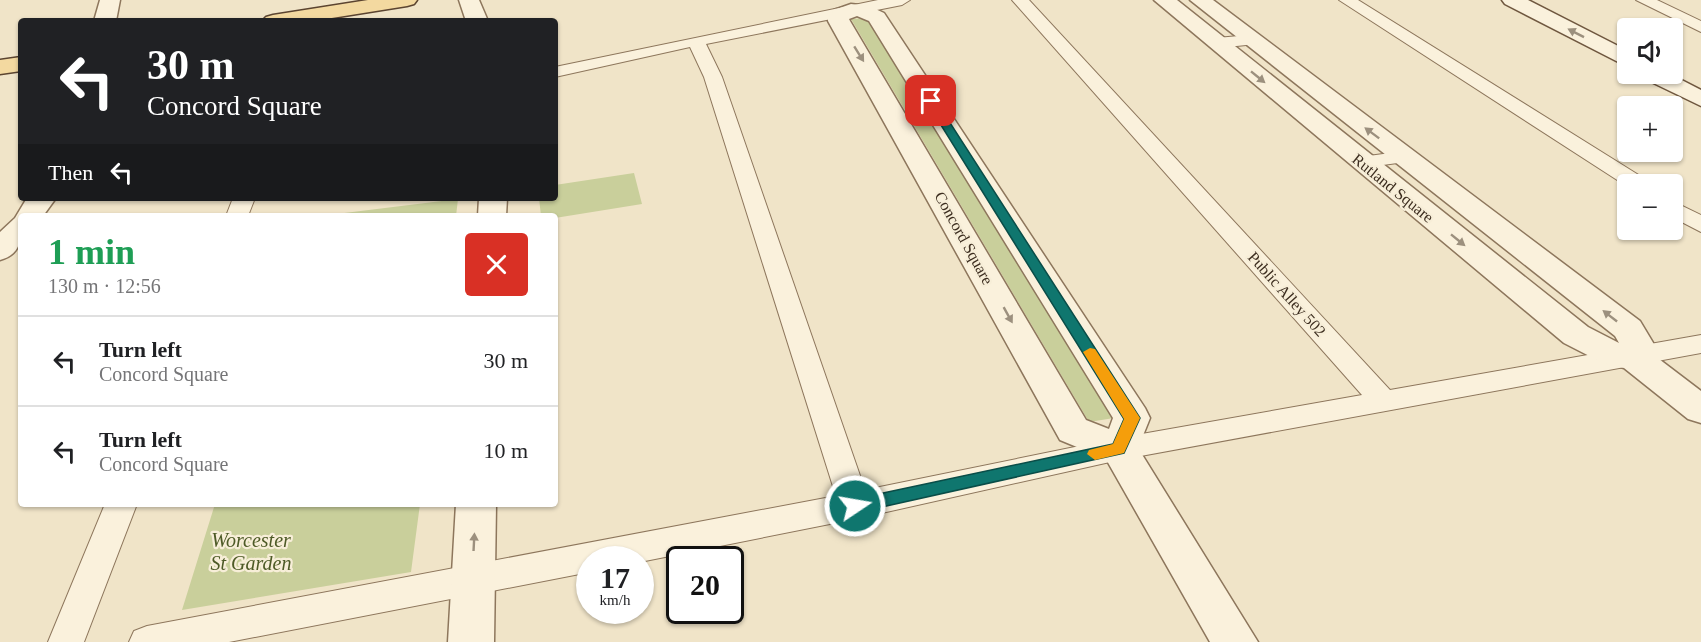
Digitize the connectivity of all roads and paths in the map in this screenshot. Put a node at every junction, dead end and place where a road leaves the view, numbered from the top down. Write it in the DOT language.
graph roads {
  1 [pos="110,0"];
  2 [pos="407,0"];
  3 [pos="470,0"];
  4 [pos="902,0"];
  5 [pos="1020,0"];
  6 [pos="1164,0"];
  7 [pos="1200,0"];
  8 [pos="1347,0"];
  9 [pos="1512,0"];
  10 [pos="1644,0"];
  11 [pos="846,5"];
  12 [pos="106,18"];
  13 [pos="292,18"];
  14 [pos="476,18"];
  15 [pos="1701,27"];
  16 [pos="1250,40"];
  17 [pos="696,41"];
  18 [pos="1216,43"];
  19 [pos="1617,54"];
  20 [pos="18,64"];
  21 [pos="0,67"];
  22 [pos="558,71"];
  23 [pos="1672,84"];
  24 [pos="1701,99"];
  25 [pos="1405,157"];
  26 [pos="1361,162"];
  27 [pos="1621,174"];
  28 [pos="40,201"];
  29 [pos="30,213"];
  30 [pos="1683,214"];
  31 [pos="1701,225"];
  32 [pos="18,229"];
  33 [pos="0,251"];
  34 [pos="1701,345"];
  35 [pos="1633,357"];
  36 [pos="1384,401"];
  37 [pos="1701,410"];
  38 [pos="1119,449"];
  39 [pos="855,506"];
  40 [pos="120,507"];
  41 [pos="476,507"];
  42 [pos="472,581"];
  43 [pos="66,642"];
  44 [pos="147,642"];
  45 [pos="471,642"];
  46 [pos="1235,642"];
  1 -- 12 [label="street"];
  2 -- 13 [label="main road"];
  3 -- 14 [label="street"];
  4 -- 11 [label="lane"];
  5 -- 36 [label="lane, Public Alley 502"];
  6 -- 18 [label="street, Rutland Square"];
  7 -- 16 [label="street, Rutland Square"];
  8 -- 27 [label="lane"];
  19 -- 9 [label="street, one-way"];
  10 -- 15 [label="lane"];
  11 -- 17 [label="lane"];
  11 -- 38 [label="street, Concord Square, one-way"];
  11 -- 38 [label="street"];
  16 -- 18 [label="lane"];
  25 -- 16 [label="street, Rutland Square, one-way"];
  17 -- 22 [label="lane"];
  17 -- 39 [label="lane"];
  18 -- 26 [label="street, Rutland Square, one-way"];
  20 -- 21 [label="main road"];
  23 -- 24 [label="street"];
  25 -- 26 [label="lane"];
  35 -- 25 [label="street, Rutland Square, one-way"];
  26 -- 35 [label="street, Rutland Square, one-way"];
  28 -- 29 [label="street"];
  30 -- 31 [label="lane"];
  32 -- 33 [label="street"];
  34 -- 35 [label="lane"];
  35 -- 36 [label="lane"];
  35 -- 37 [label="street, Rutland Square"];
  36 -- 38 [label="lane"];
  38 -- 39 [label="lane"];
  38 -- 46 [label="street"];
  39 -- 42 [label="lane"];
  40 -- 43 [label="lane"];
  42 -- 41 [label="street, one-way"];
  42 -- 44 [label="lane"];
  42 -- 45 [label="street"];
}
